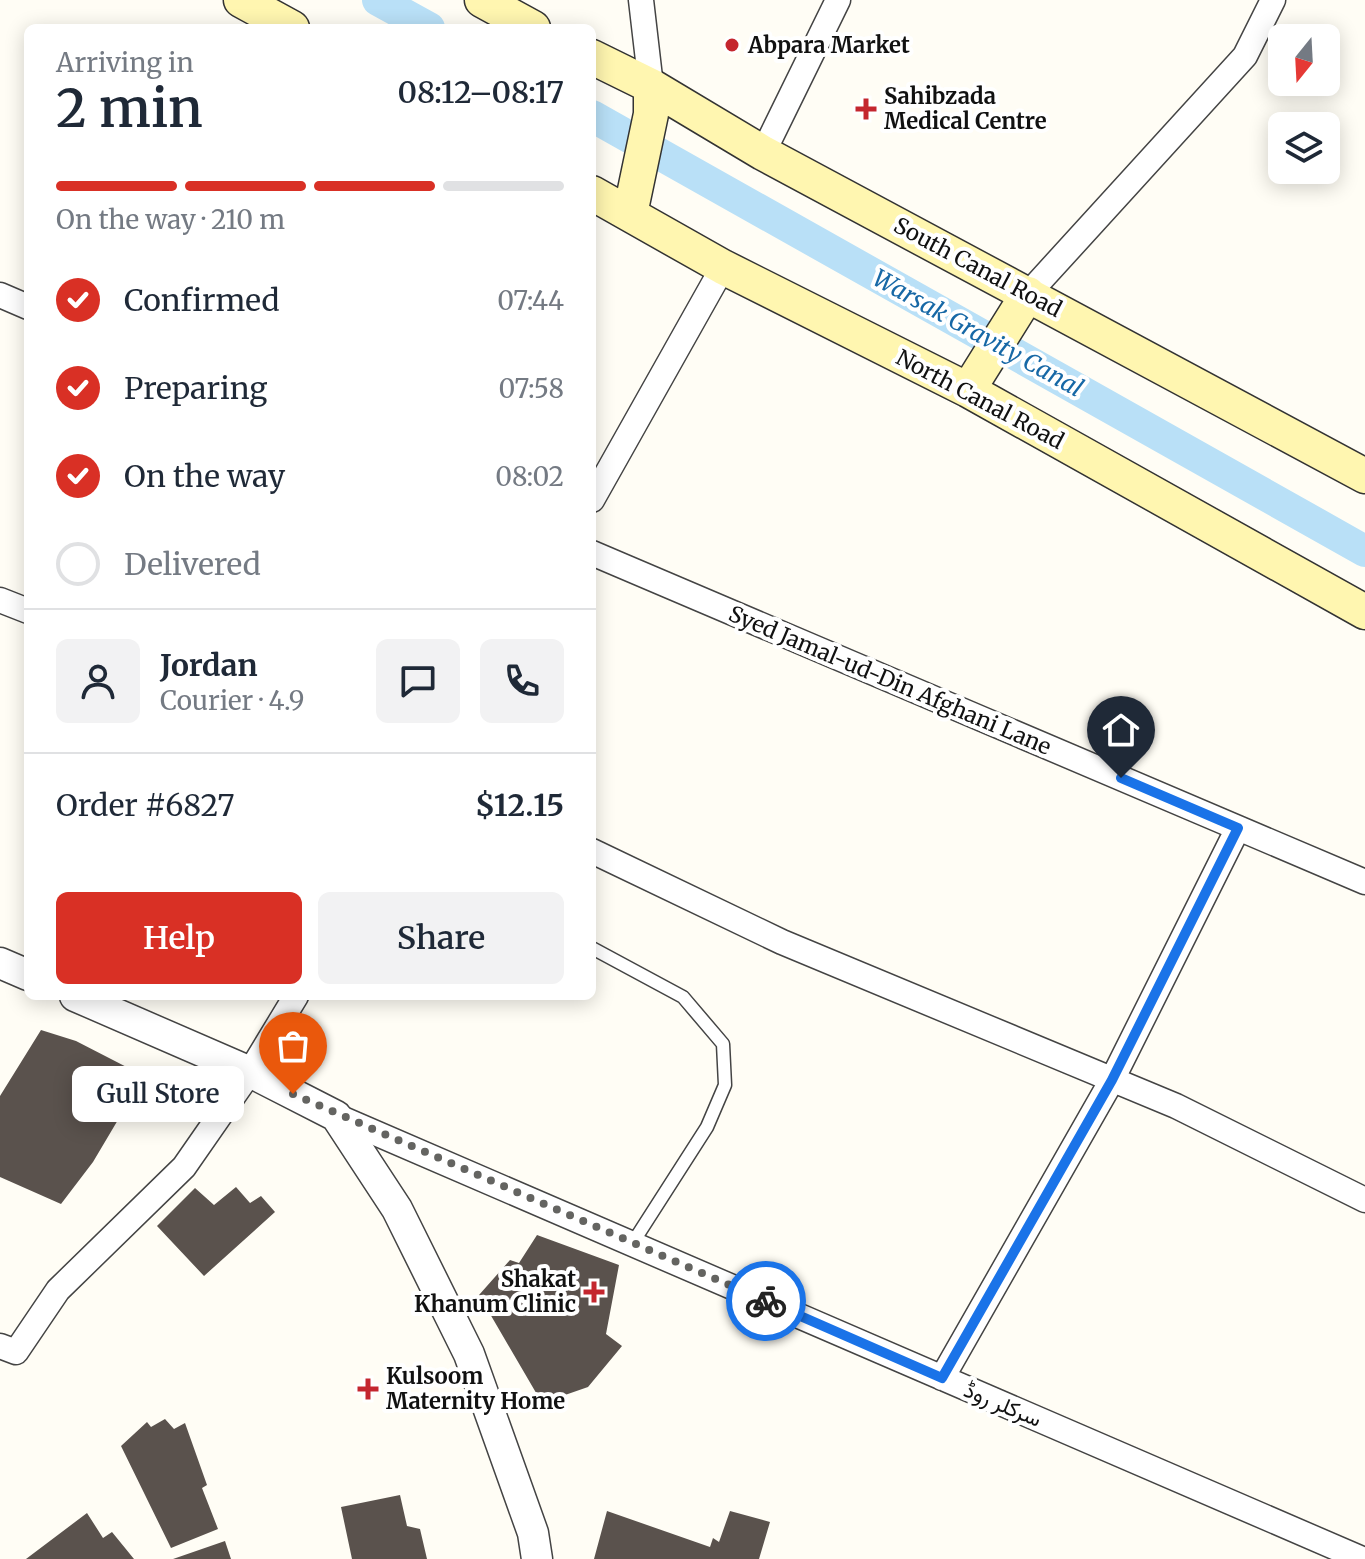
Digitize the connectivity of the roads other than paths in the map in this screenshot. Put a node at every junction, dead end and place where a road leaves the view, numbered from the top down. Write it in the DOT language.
graph roads {
  1 [pos="241,0"];
  2 [pos="482,0"];
  3 [pos="641,0"];
  4 [pos="838,0"];
  5 [pos="1273,0"];
  6 [pos="285,24"];
  7 [pos="526,24"];
  8 [pos="596,60"];
  9 [pos="651,100"];
  10 [pos="763,153"];
  11 [pos="596,195"];
  12 [pos="630,214"];
  13 [pos="723,267"];
  14 [pos="0,295"];
  15 [pos="1024,298"];
  16 [pos="24,305"];
  17 [pos="968,390"];
  18 [pos="1365,476"];
  19 [pos="596,493"];
  20 [pos="596,555"];
  21 [pos="0,600"];
  22 [pos="24,609"];
  23 [pos="1365,612"];
  24 [pos="1238,828"];
  25 [pos="596,853"];
  26 [pos="1365,882"];
  27 [pos="596,950"];
  28 [pos="0,963"];
  29 [pos="24,973"];
  30 [pos="84,1000"];
  31 [pos="294,1000"];
  32 [pos="250,1072"];
  33 [pos="1112,1080"];
  34 [pos="336,1116"];
  35 [pos="1365,1200"];
  36 [pos="632,1244"];
  37 [pos="0,1346"];
  38 [pos="942,1378"];
  39 [pos="535,1546"];
  40 [pos="1362,1559"];
  1 -- 6 [label="main road"];
  2 -- 7 [label="main road"];
  3 -- 9 [label="street"];
  4 -- 10 [label="street"];
  5 -- 15 [label="street"];
  8 -- 9 [label="main road, South Canal Road"];
  9 -- 10 [label="main road, South Canal Road"];
  9 -- 12 [label="main road"];
  10 -- 15 [label="main road, South Canal Road"];
  11 -- 12 [label="main road, North Canal Road"];
  12 -- 13 [label="main road, North Canal Road"];
  13 -- 17 [label="main road, North Canal Road"];
  13 -- 19 [label="street"];
  14 -- 16 [label="street"];
  15 -- 17 [label="main road"];
  15 -- 18 [label="main road, South Canal Road"];
  17 -- 23 [label="main road, North Canal Road"];
  20 -- 24 [label="street, Syed Jamal-ud-Din Afghani Lane"];
  21 -- 22 [label="street"];
  24 -- 26 [label="street, Syed Jamal-ud-Din Afghani Lane"];
  24 -- 33 [label="street"];
  25 -- 33 [label="street"];
  27 -- 36 [label="lane"];
  28 -- 29 [label="street"];
  30 -- 32 [label="street, سرکلر روڈ"];
  31 -- 32 [label="street"];
  32 -- 34 [label="street, سرکلر روڈ"];
  32 -- 37 [label="street"];
  33 -- 35 [label="street"];
  33 -- 38 [label="street"];
  34 -- 36 [label="street, سرکلر روڈ"];
  34 -- 39 [label="street"];
  36 -- 38 [label="street, سرکلر روڈ"];
  38 -- 40 [label="street, سرکلر روڈ"];
}
